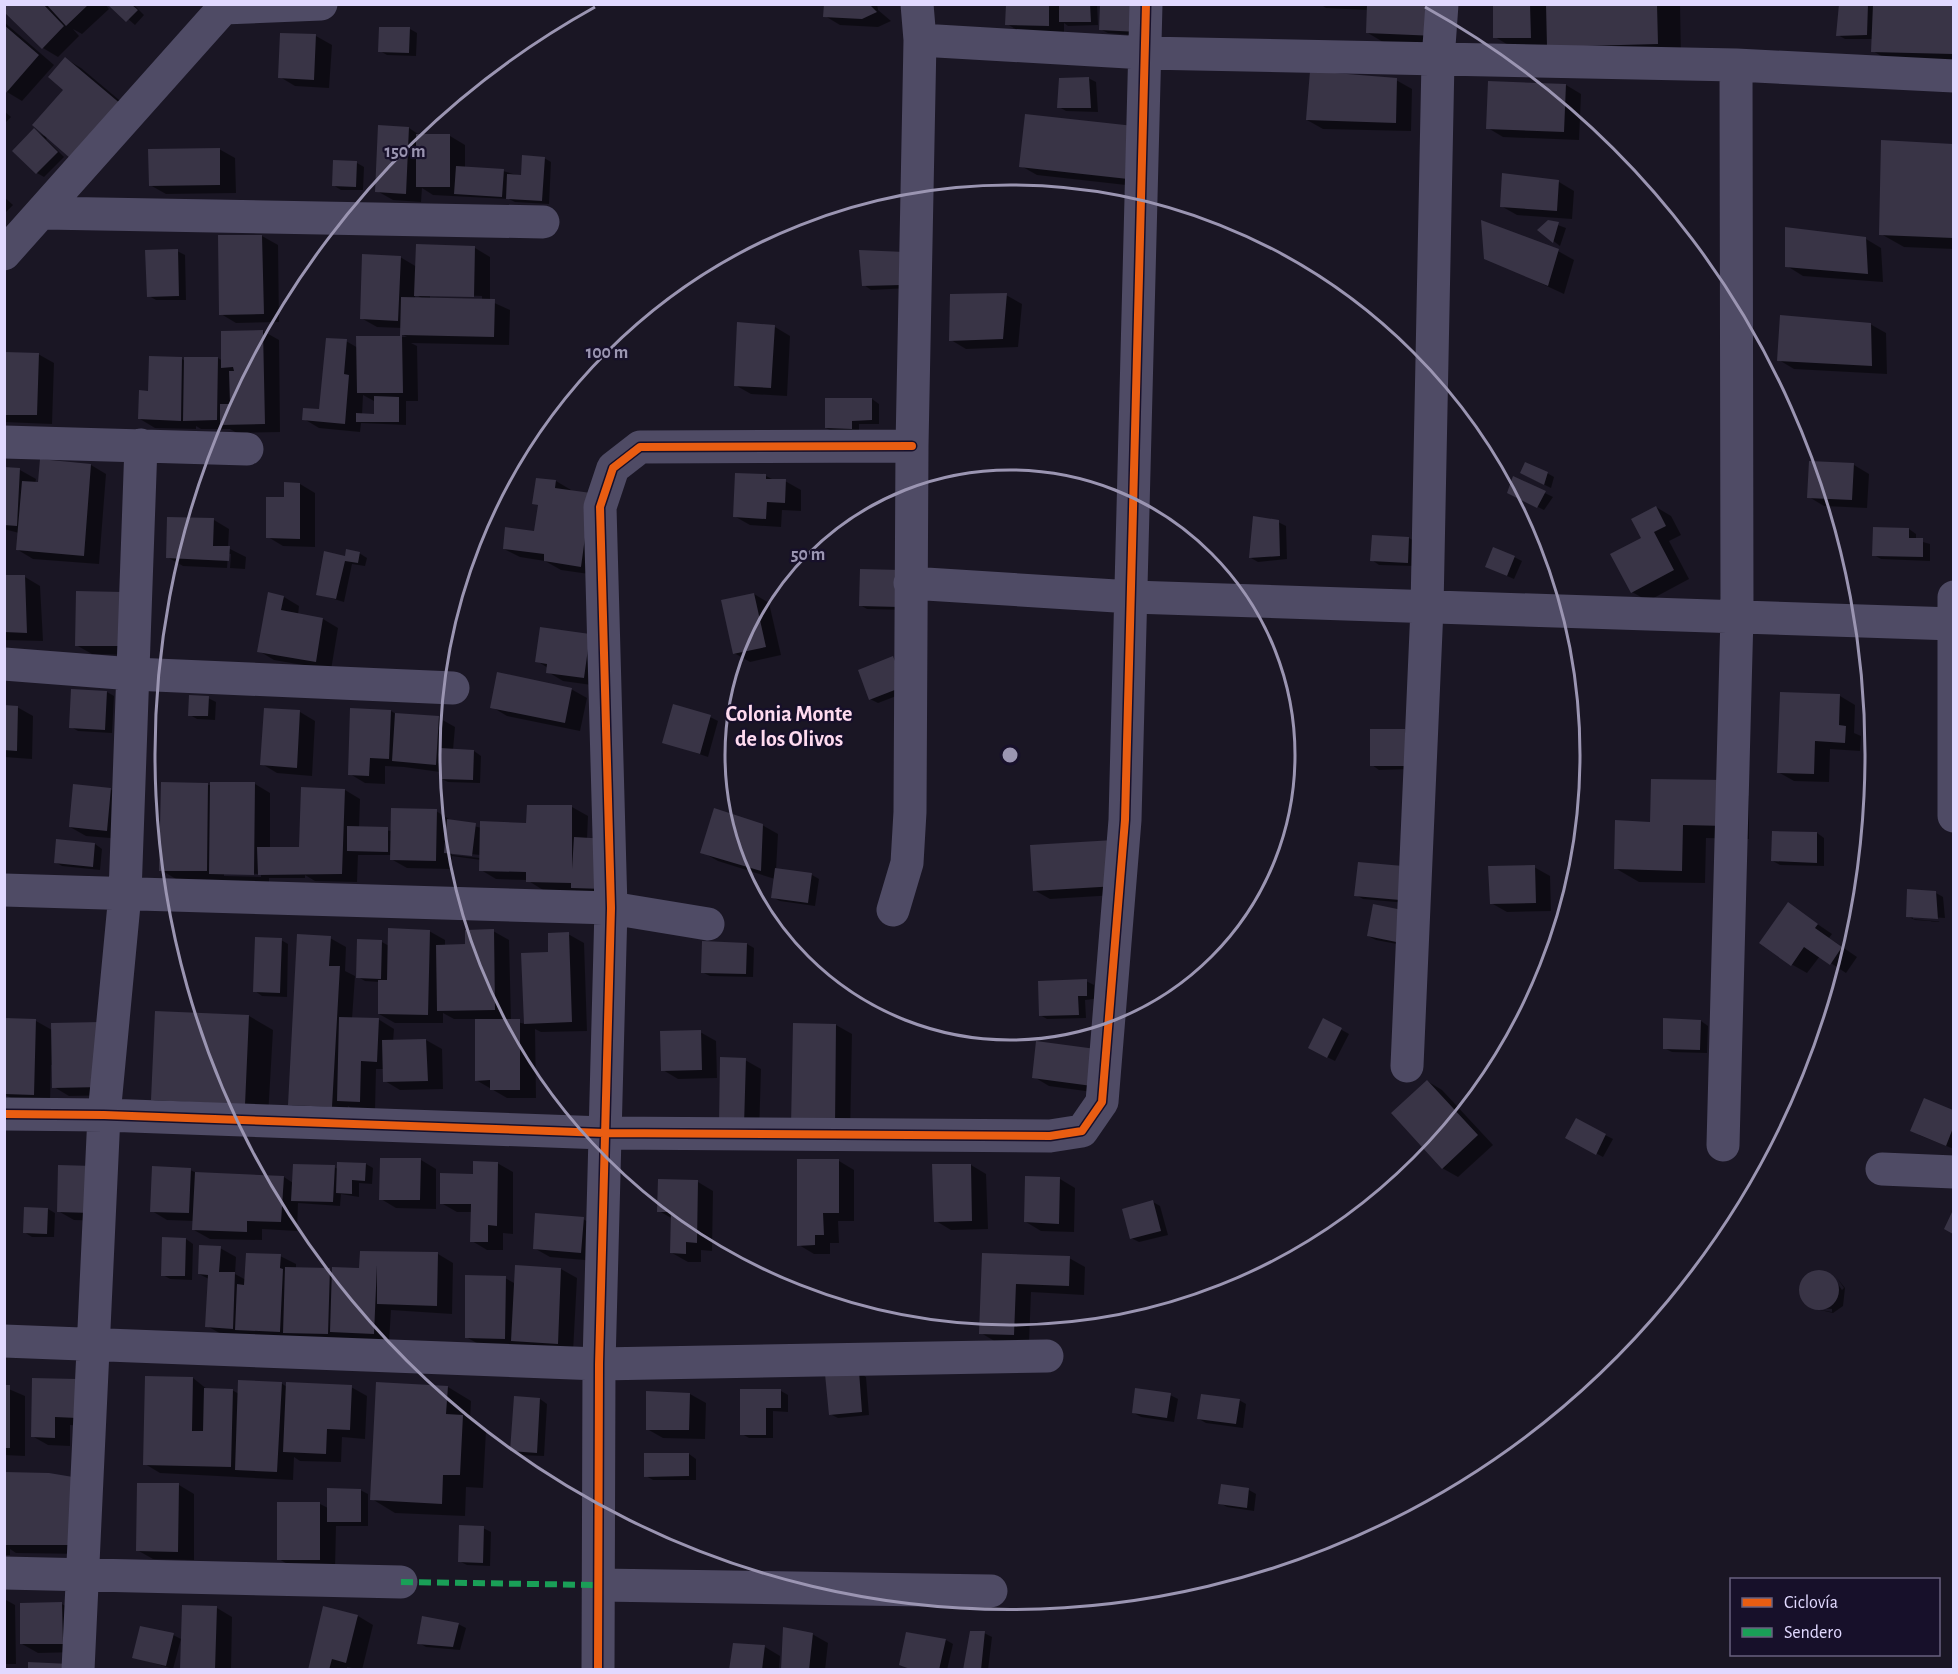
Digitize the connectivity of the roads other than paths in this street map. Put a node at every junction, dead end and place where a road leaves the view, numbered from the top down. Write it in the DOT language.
graph roads {
  1 [pos="321,4"];
  2 [pos="917,4"];
  3 [pos="1146,4"];
  4 [pos="1442,4"];
  5 [pos="225,6"];
  6 [pos="920,40"];
  7 [pos="1145,53"];
  8 [pos="1438,60"];
  9 [pos="1736,65"];
  10 [pos="1953,76"];
  11 [pos="44,213"];
  12 [pos="543,222"];
  13 [pos="4,254"];
  14 [pos="4,442"];
  15 [pos="141,445"];
  16 [pos="912,446"];
  17 [pos="247,449"];
  18 [pos="910,583"];
  19 [pos="1132,597"];
  20 [pos="1427,608"];
  21 [pos="1737,615"];
  22 [pos="1953,615"];
  23 [pos="4,664"];
  24 [pos="133,674"];
  25 [pos="453,688"];
  26 [pos="1953,816"];
  27 [pos="4,890"];
  28 [pos="125,894"];
  29 [pos="611,908"];
  30 [pos="893,910"];
  31 [pos="708,924"];
  32 [pos="1407,1066"];
  33 [pos="4,1114"];
  34 [pos="104,1115"];
  35 [pos="604,1133"];
  36 [pos="1723,1145"];
  37 [pos="1882,1168"];
  38 [pos="1953,1172"];
  39 [pos="4,1341"];
  40 [pos="92,1345"];
  41 [pos="1047,1356"];
  42 [pos="599,1364"];
  43 [pos="4,1574"];
  44 [pos="82,1576"];
  45 [pos="401,1582"];
  46 [pos="599,1585"];
  47 [pos="991,1591"];
  48 [pos="78,1670"];
  49 [pos="598,1670"];
  1 -- 5 [label="street"];
  2 -- 6 [label="street"];
  3 -- 7 [label="street"];
  4 -- 8 [label="street"];
  5 -- 11 [label="street"];
  6 -- 7 [label="street"];
  6 -- 16 [label="street"];
  7 -- 8 [label="street"];
  7 -- 19 [label="street"];
  8 -- 9 [label="street"];
  8 -- 20 [label="street"];
  9 -- 10 [label="street"];
  9 -- 21 [label="street"];
  11 -- 12 [label="street"];
  11 -- 13 [label="street"];
  14 -- 15 [label="street"];
  15 -- 17 [label="street"];
  15 -- 24 [label="street"];
  16 -- 18 [label="street"];
  16 -- 29 [label="street"];
  18 -- 19 [label="street"];
  18 -- 30 [label="street"];
  19 -- 20 [label="street"];
  19 -- 35 [label="street"];
  20 -- 21 [label="street"];
  20 -- 32 [label="street"];
  21 -- 22 [label="street"];
  21 -- 36 [label="street"];
  22 -- 26 [label="street"];
  23 -- 24 [label="street"];
  24 -- 25 [label="street"];
  24 -- 28 [label="street"];
  27 -- 28 [label="street"];
  28 -- 29 [label="street"];
  28 -- 34 [label="street"];
  29 -- 31 [label="street"];
  29 -- 35 [label="street"];
  33 -- 34 [label="street"];
  34 -- 35 [label="street"];
  34 -- 40 [label="street"];
  35 -- 42 [label="street"];
  37 -- 38 [label="street"];
  39 -- 40 [label="street"];
  40 -- 42 [label="street"];
  40 -- 44 [label="street"];
  41 -- 42 [label="street"];
  42 -- 46 [label="street"];
  43 -- 44 [label="street"];
  44 -- 45 [label="street"];
  44 -- 48 [label="street"];
  46 -- 47 [label="street"];
  46 -- 49 [label="street"];
}
